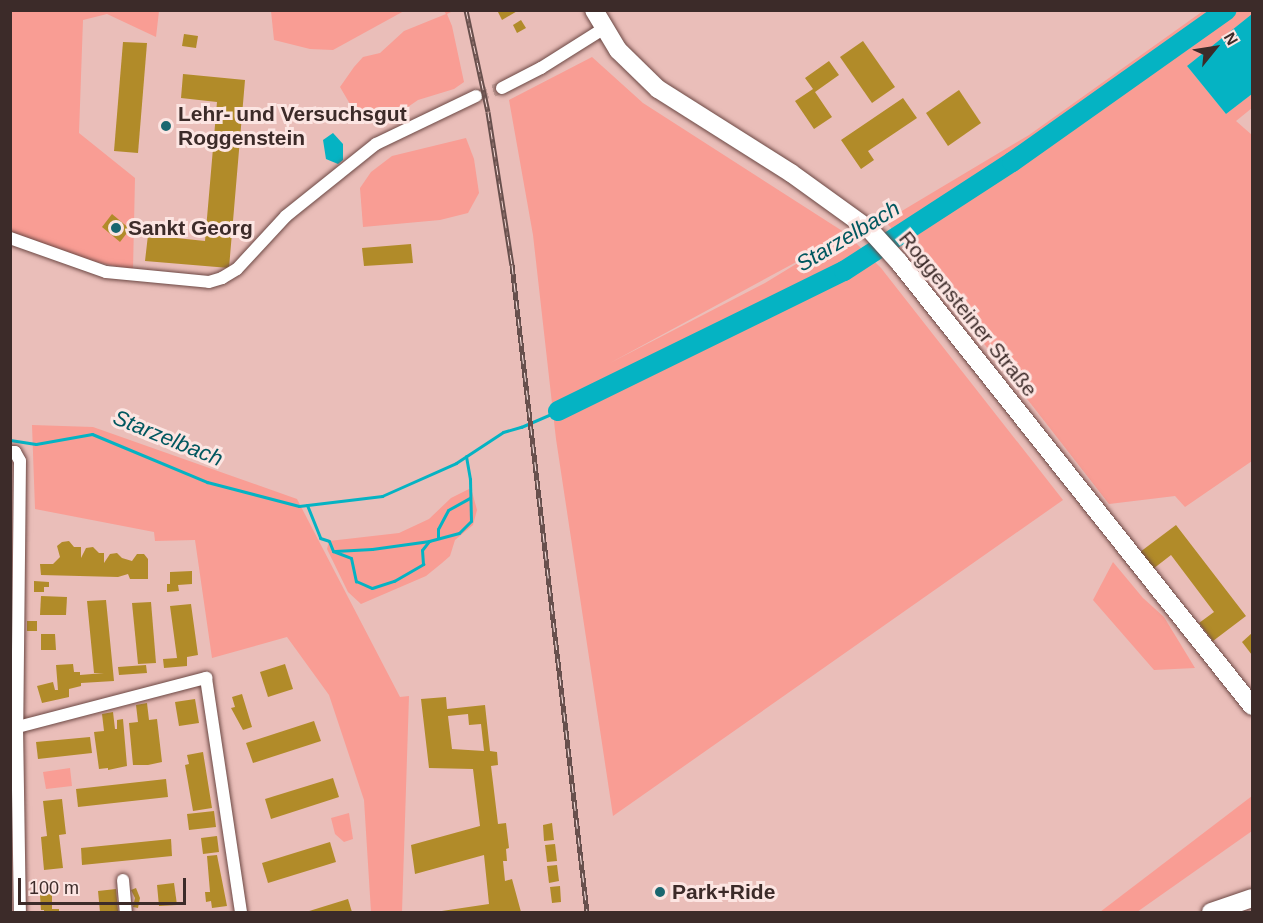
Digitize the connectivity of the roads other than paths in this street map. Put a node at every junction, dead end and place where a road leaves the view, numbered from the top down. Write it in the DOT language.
graph roads {
  1 [pos="594,10"];
  2 [pos="603,29"];
  3 [pos="502,88"];
  4 [pos="476,96"];
  5 [pos="10,238"];
  6 [pos="15,457"];
  7 [pos="1252,706"];
  8 [pos="14,728"];
  9 [pos="123,880"];
  10 [pos="1252,898"];
  11 [pos="20,912"];
  12 [pos="126,912"];
  13 [pos="241,912"];
  14 [pos="1211,912"];
  1 -- 2 [label="street, Roggensteiner Straße"];
  2 -- 3 [label="street"];
  2 -- 7 [label="street, Roggensteiner Straße"];
  4 -- 5 [label="street"];
  6 -- 8 [label="street"];
  8 -- 11 [label="street"];
  8 -- 13 [label="street"];
  9 -- 12 [label="street"];
  10 -- 14 [label="street"];
}
